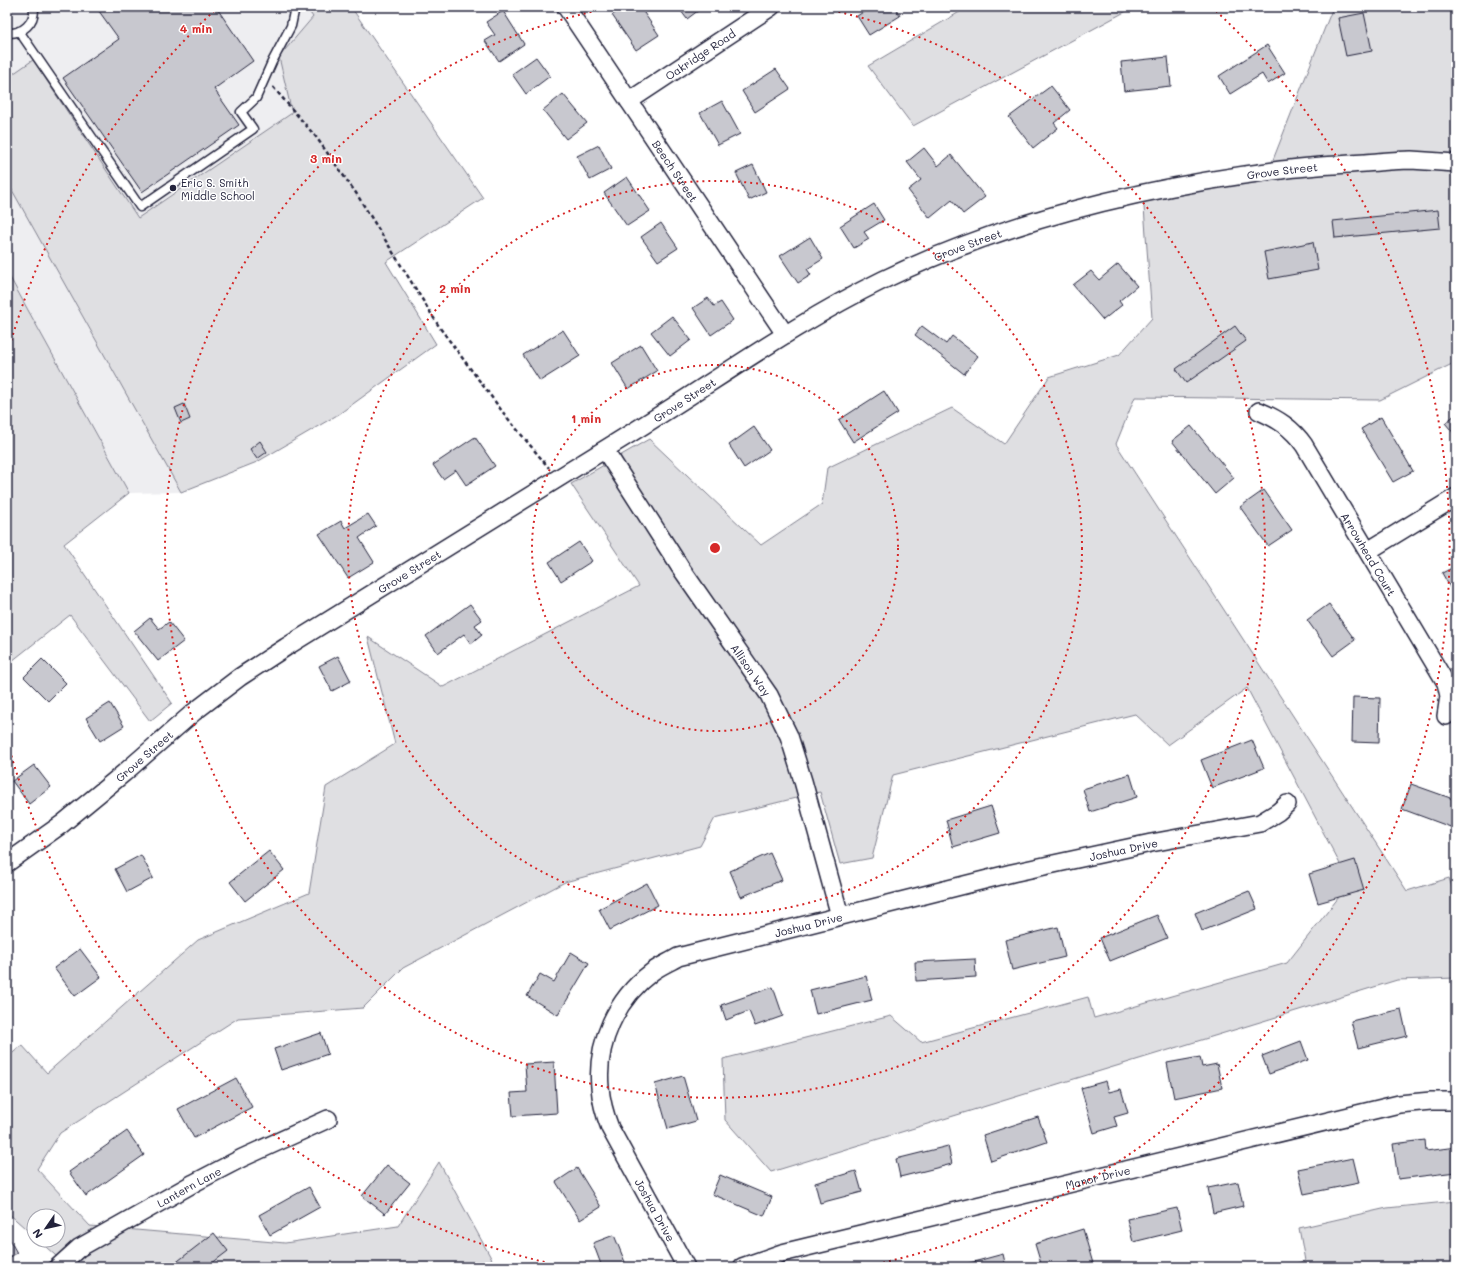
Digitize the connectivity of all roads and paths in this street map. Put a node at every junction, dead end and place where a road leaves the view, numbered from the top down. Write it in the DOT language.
graph roads {
  1 [pos="34,7"];
  2 [pos="295,7"];
  3 [pos="566,7"];
  4 [pos="770,7"];
  5 [pos="19,31"];
  6 [pos="7,33"];
  7 [pos="265,78"];
  8 [pos="629,102"];
  9 [pos="1456,163"];
  10 [pos="785,334"];
  11 [pos="1259,411"];
  12 [pos="605,450"];
  13 [pos="557,480"];
  14 [pos="1456,497"];
  15 [pos="1368,551"];
  16 [pos="1446,716"];
  17 [pos="1287,804"];
  18 [pos="7,863"];
  19 [pos="840,916"];
  20 [pos="1456,1101"];
  21 [pos="328,1119"];
  22 [pos="58,1267"];
  23 [pos="686,1267"];
  24 [pos="742,1267"];
  1 -- 5 [label="lane"];
  2 -- 7 [label="lane"];
  3 -- 8 [label="street, Beech Street"];
  4 -- 8 [label="street, Oakridge Road"];
  5 -- 6 [label="lane"];
  5 -- 7 [label="lane"];
  7 -- 13 [label="path"];
  8 -- 10 [label="street, Beech Street"];
  9 -- 10 [label="street, Grove Street"];
  10 -- 12 [label="street, Grove Street"];
  11 -- 15 [label="street, Arrowhead Court"];
  12 -- 13 [label="street, Grove Street"];
  12 -- 19 [label="street, Allison Way"];
  13 -- 18 [label="street, Grove Street"];
  14 -- 15 [label="street"];
  15 -- 16 [label="street, Arrowhead Court"];
  17 -- 19 [label="street, Joshua Drive"];
  19 -- 23 [label="street, Joshua Drive"];
  20 -- 24 [label="street, Manor Drive"];
  21 -- 22 [label="street, Lantern Lane"];
}
